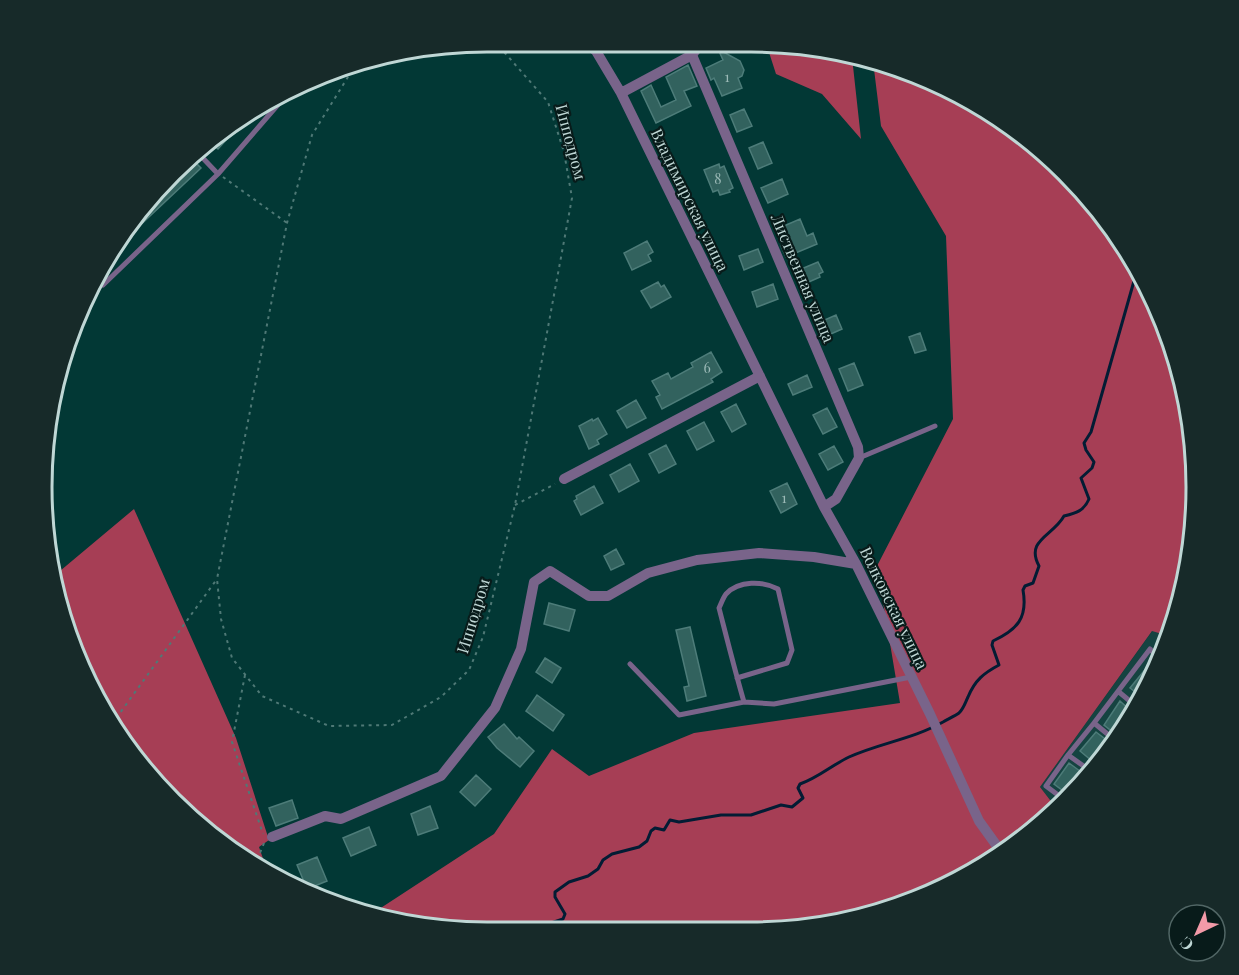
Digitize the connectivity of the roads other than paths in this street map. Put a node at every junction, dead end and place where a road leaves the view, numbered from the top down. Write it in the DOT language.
graph roads {
  1 [pos="597,52"];
  2 [pos="694,52"];
  3 [pos="692,55"];
  4 [pos="621,93"];
  5 [pos="275,108"];
  6 [pos="203,158"];
  7 [pos="218,174"];
  8 [pos="103,285"];
  9 [pos="759,376"];
  10 [pos="935,426"];
  11 [pos="859,458"];
  12 [pos="564,479"];
  13 [pos="824,507"];
  14 [pos="856,564"];
  15 [pos="1153,653"];
  16 [pos="630,664"];
  17 [pos="911,677"];
  18 [pos="737,678"];
  19 [pos="1119,692"];
  20 [pos="1130,701"];
  21 [pos="744,702"];
  22 [pos="1094,723"];
  23 [pos="1109,735"];
  24 [pos="1068,755"];
  25 [pos="1085,767"];
  26 [pos="1059,795"];
  27 [pos="272,837"];
  28 [pos="997,846"];
  1 -- 4 [label="street, Владимирская улица"];
  2 -- 3 [label="street"];
  3 -- 4 [label="street"];
  3 -- 11 [label="street, Лиственная улица"];
  4 -- 9 [label="street, Владимирская улица"];
  5 -- 7 [label="lane"];
  6 -- 7 [label="lane"];
  7 -- 8 [label="lane"];
  9 -- 12 [label="street"];
  9 -- 13 [label="street, Волковская улица"];
  10 -- 11 [label="lane"];
  11 -- 13 [label="street"];
  13 -- 14 [label="street, Волковская улица"];
  14 -- 17 [label="street, Волковская улица"];
  14 -- 27 [label="street"];
  15 -- 19 [label="lane"];
  16 -- 21 [label="lane"];
  17 -- 21 [label="lane"];
  17 -- 28 [label="street, Волковская улица"];
  18 -- 18 [label="lane"];
  18 -- 21 [label="lane"];
  19 -- 20 [label="lane"];
  19 -- 22 [label="lane"];
  22 -- 23 [label="lane"];
  22 -- 24 [label="lane"];
  24 -- 25 [label="lane"];
  24 -- 26 [label="lane"];
}
